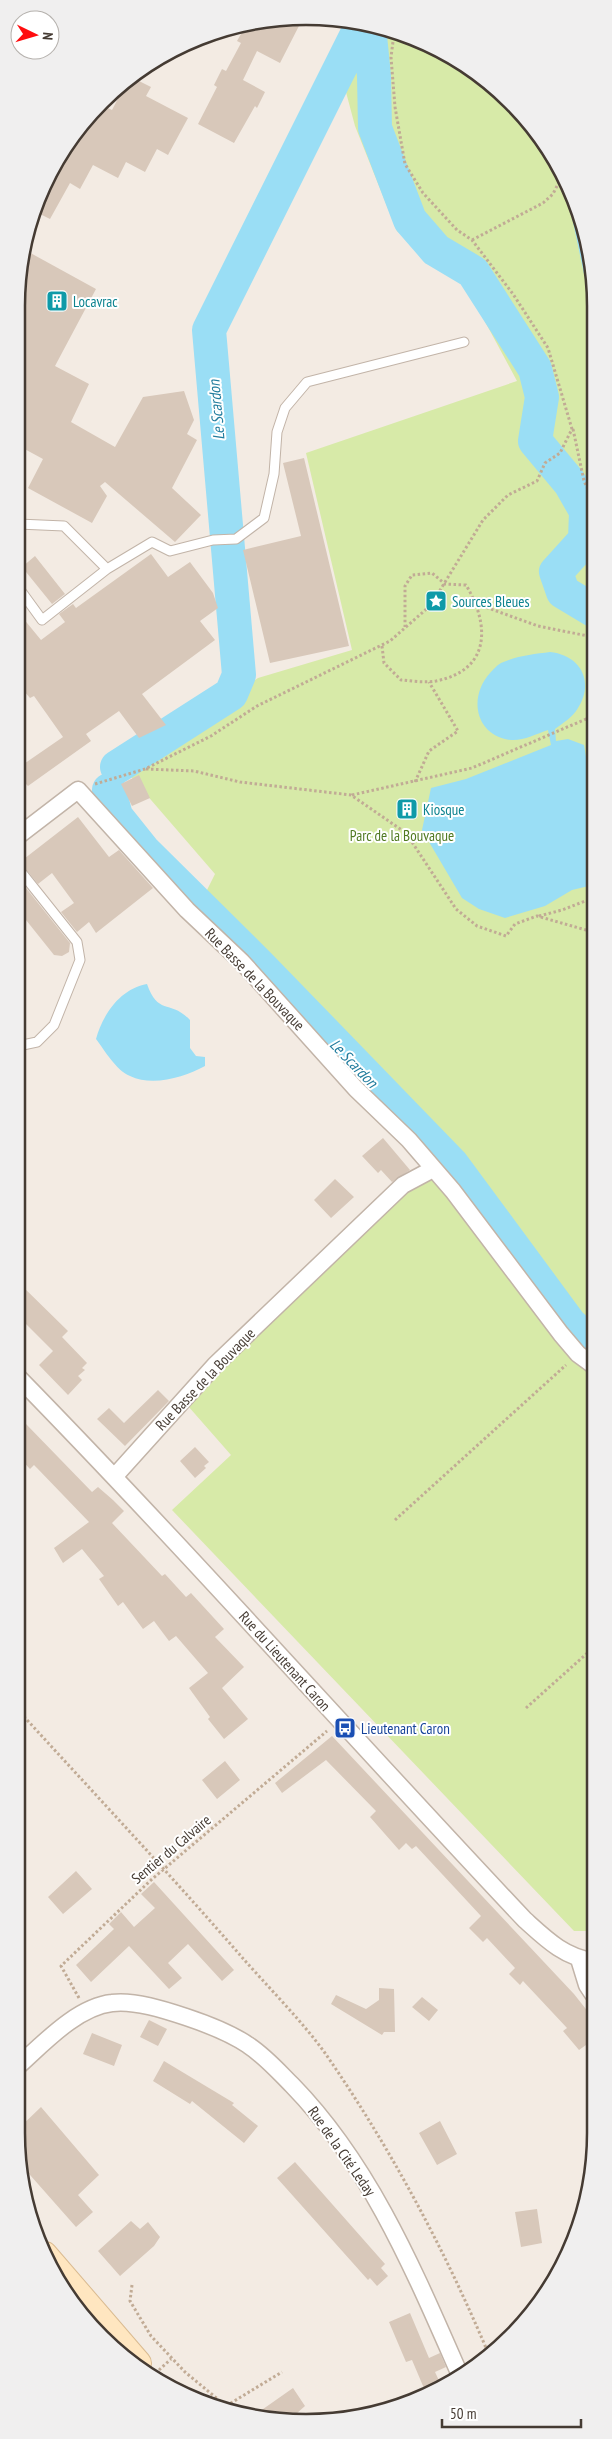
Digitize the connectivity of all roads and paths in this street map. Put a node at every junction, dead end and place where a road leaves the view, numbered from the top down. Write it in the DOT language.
graph roads {
  1 [pos="393,39"];
  2 [pos="558,183"];
  3 [pos="472,240"];
  4 [pos="464,342"];
  5 [pos="572,429"];
  6 [pos="587,487"];
  7 [pos="25,524"];
  8 [pos="108,569"];
  9 [pos="446,584"];
  10 [pos="25,596"];
  11 [pos="477,604"];
  12 [pos="405,628"];
  13 [pos="587,635"];
  14 [pos="382,646"];
  15 [pos="428,681"];
  16 [pos="587,719"];
  17 [pos="145,769"];
  18 [pos="415,782"];
  19 [pos="78,790"];
  20 [pos="351,795"];
  21 [pos="25,831"];
  22 [pos="25,877"];
  23 [pos="587,900"];
  24 [pos="537,916"];
  25 [pos="587,930"];
  26 [pos="25,1045"];
  27 [pos="434,1168"];
  28 [pos="578,1354"];
  29 [pos="587,1361"];
  30 [pos="25,1384"];
  31 [pos="114,1476"];
  32 [pos="395,1520"];
  33 [pos="587,1653"];
  34 [pos="526,1708"];
  35 [pos="25,1719"];
  36 [pos="339,1721"];
  37 [pos="166,1869"];
  38 [pos="586,1960"];
  39 [pos="587,1985"];
  40 [pos="86,2012"];
  41 [pos="25,2060"];
  42 [pos="65,2277"];
  43 [pos="132,2285"];
  44 [pos="486,2348"];
  45 [pos="127,2349"];
  46 [pos="172,2360"];
  47 [pos="458,2369"];
  48 [pos="157,2371"];
  49 [pos="282,2372"];
  50 [pos="219,2400"];
  51 [pos="231,2403"];
  1 -- 3 [label="path"];
  2 -- 3 [label="path"];
  3 -- 5 [label="path"];
  4 -- 8 [label="lane"];
  5 -- 6 [label="path"];
  5 -- 9 [label="path"];
  7 -- 8 [label="lane"];
  8 -- 10 [label="lane"];
  9 -- 11 [label="path"];
  9 -- 12 [label="path"];
  9 -- 12 [label="path"];
  11 -- 13 [label="path"];
  11 -- 15 [label="path"];
  12 -- 14 [label="path"];
  14 -- 15 [label="path"];
  14 -- 17 [label="path"];
  15 -- 18 [label="path"];
  16 -- 18 [label="path"];
  17 -- 19 [label="path"];
  17 -- 20 [label="path"];
  18 -- 20 [label="path"];
  19 -- 21 [label="street"];
  19 -- 27 [label="street, Rue Basse de la Bouvaque"];
  20 -- 24 [label="path"];
  22 -- 26 [label="lane"];
  23 -- 24 [label="path"];
  24 -- 25 [label="path"];
  27 -- 28 [label="street, Rue Basse de la Bouvaque"];
  27 -- 31 [label="street, Rue Basse de la Bouvaque"];
  28 -- 29 [label="street, Rue Basse de la Bouvaque"];
  28 -- 32 [label="path"];
  30 -- 31 [label="street, Rue du Lieutenant Caron"];
  31 -- 36 [label="street, Rue du Lieutenant Caron"];
  33 -- 34 [label="path"];
  35 -- 37 [label="path"];
  36 -- 37 [label="path, Sentier du Calvaire"];
  36 -- 38 [label="street, Rue du Lieutenant Caron"];
  37 -- 40 [label="path, Sentier du Calvaire"];
  37 -- 44 [label="path"];
  38 -- 39 [label="street"];
  40 -- 41 [label="street, Rue de la Cité Leday"];
  40 -- 47 [label="street, Rue de la Cité Leday"];
  42 -- 45 [label="main road"];
  43 -- 46 [label="path"];
  46 -- 48 [label="path"];
  46 -- 50 [label="path"];
  49 -- 51 [label="path"];
}
